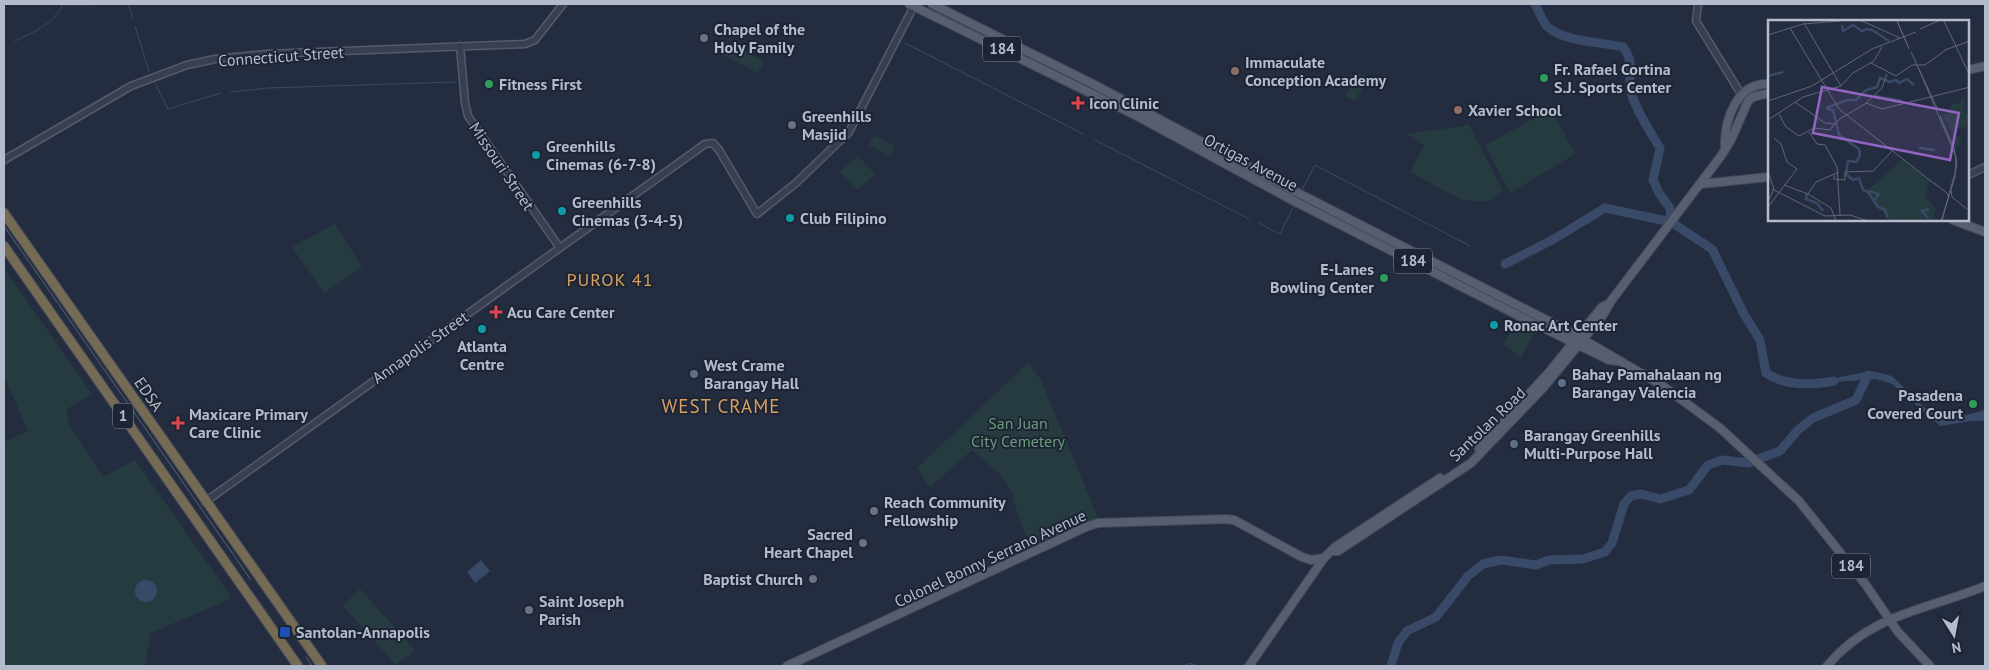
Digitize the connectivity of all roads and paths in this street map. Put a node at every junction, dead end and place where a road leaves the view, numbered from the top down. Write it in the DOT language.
graph roads {
  1 [pos="563,4"];
  2 [pos="913,4"];
  3 [pos="932,4"];
  4 [pos="1698,4"];
  5 [pos="460,46"];
  6 [pos="1985,66"];
  7 [pos="1969,70"];
  8 [pos="1768,84"];
  9 [pos="1768,93"];
  10 [pos="1741,94"];
  11 [pos="1725,147"];
  12 [pos="4,160"];
  13 [pos="1985,167"];
  14 [pos="1969,175"];
  15 [pos="1767,176"];
  16 [pos="1701,184"];
  17 [pos="1299,198"];
  18 [pos="4,212"];
  19 [pos="1956,221"];
  20 [pos="1985,232"];
  21 [pos="4,246"];
  22 [pos="560,248"];
  23 [pos="1555,334"];
  24 [pos="1579,341"];
  25 [pos="1561,358"];
  26 [pos="205,502"];
  27 [pos="1333,551"];
  28 [pos="1302,557"];
  29 [pos="1324,558"];
  30 [pos="1312,578"];
  31 [pos="1985,586"];
  32 [pos="1892,620"];
  33 [pos="298,666"];
  34 [pos="322,666"];
  35 [pos="788,666"];
  36 [pos="1249,666"];
  37 [pos="1827,666"];
  38 [pos="1930,666"];
  1 -- 5 [label="street, Connecticut Street"];
  2 -- 17 [label="main road, Ortigas Avenue / 184"];
  2 -- 22 [label="street, Annapolis Street"];
  3 -- 17 [label="main road, Ortigas Avenue / 184"];
  4 -- 10 [label="street"];
  5 -- 12 [label="street, Connecticut Street"];
  5 -- 22 [label="street, Missouri Street"];
  6 -- 7 [label="main road"];
  8 -- 10 [label="main road"];
  9 -- 11 [label="main road, Santolan Road"];
  10 -- 11 [label="main road, Santolan Road"];
  11 -- 16 [label="main road, Santolan Road"];
  13 -- 14 [label="street"];
  15 -- 16 [label="main road"];
  16 -- 24 [label="main road, Santolan Road"];
  17 -- 23 [label="main road, Ortigas Avenue / 184"];
  17 -- 24 [label="main road, Ortigas Avenue / 184"];
  18 -- 26 [label="highway, EDSA / 1"];
  19 -- 20 [label="main road"];
  21 -- 33 [label="highway, 1"];
  22 -- 26 [label="street, Annapolis Street"];
  23 -- 24 [label="main road, Ortigas Avenue / 184"];
  23 -- 25 [label="main road"];
  24 -- 25 [label="main road, Santolan Road"];
  24 -- 27 [label="main road, Santolan Road"];
  24 -- 32 [label="main road, 184"];
  25 -- 27 [label="main road, Santolan Road"];
  26 -- 34 [label="highway, EDSA / 1"];
  27 -- 29 [label="main road, Santolan Road"];
  28 -- 29 [label="main road, Colonel Bonny Serrano Avenue"];
  28 -- 30 [label="main road"];
  28 -- 35 [label="main road, Colonel Bonny Serrano Avenue"];
  29 -- 30 [label="main road"];
  30 -- 36 [label="main road"];
  31 -- 32 [label="main road"];
  32 -- 37 [label="main road"];
  32 -- 38 [label="main road, 184"];
}
